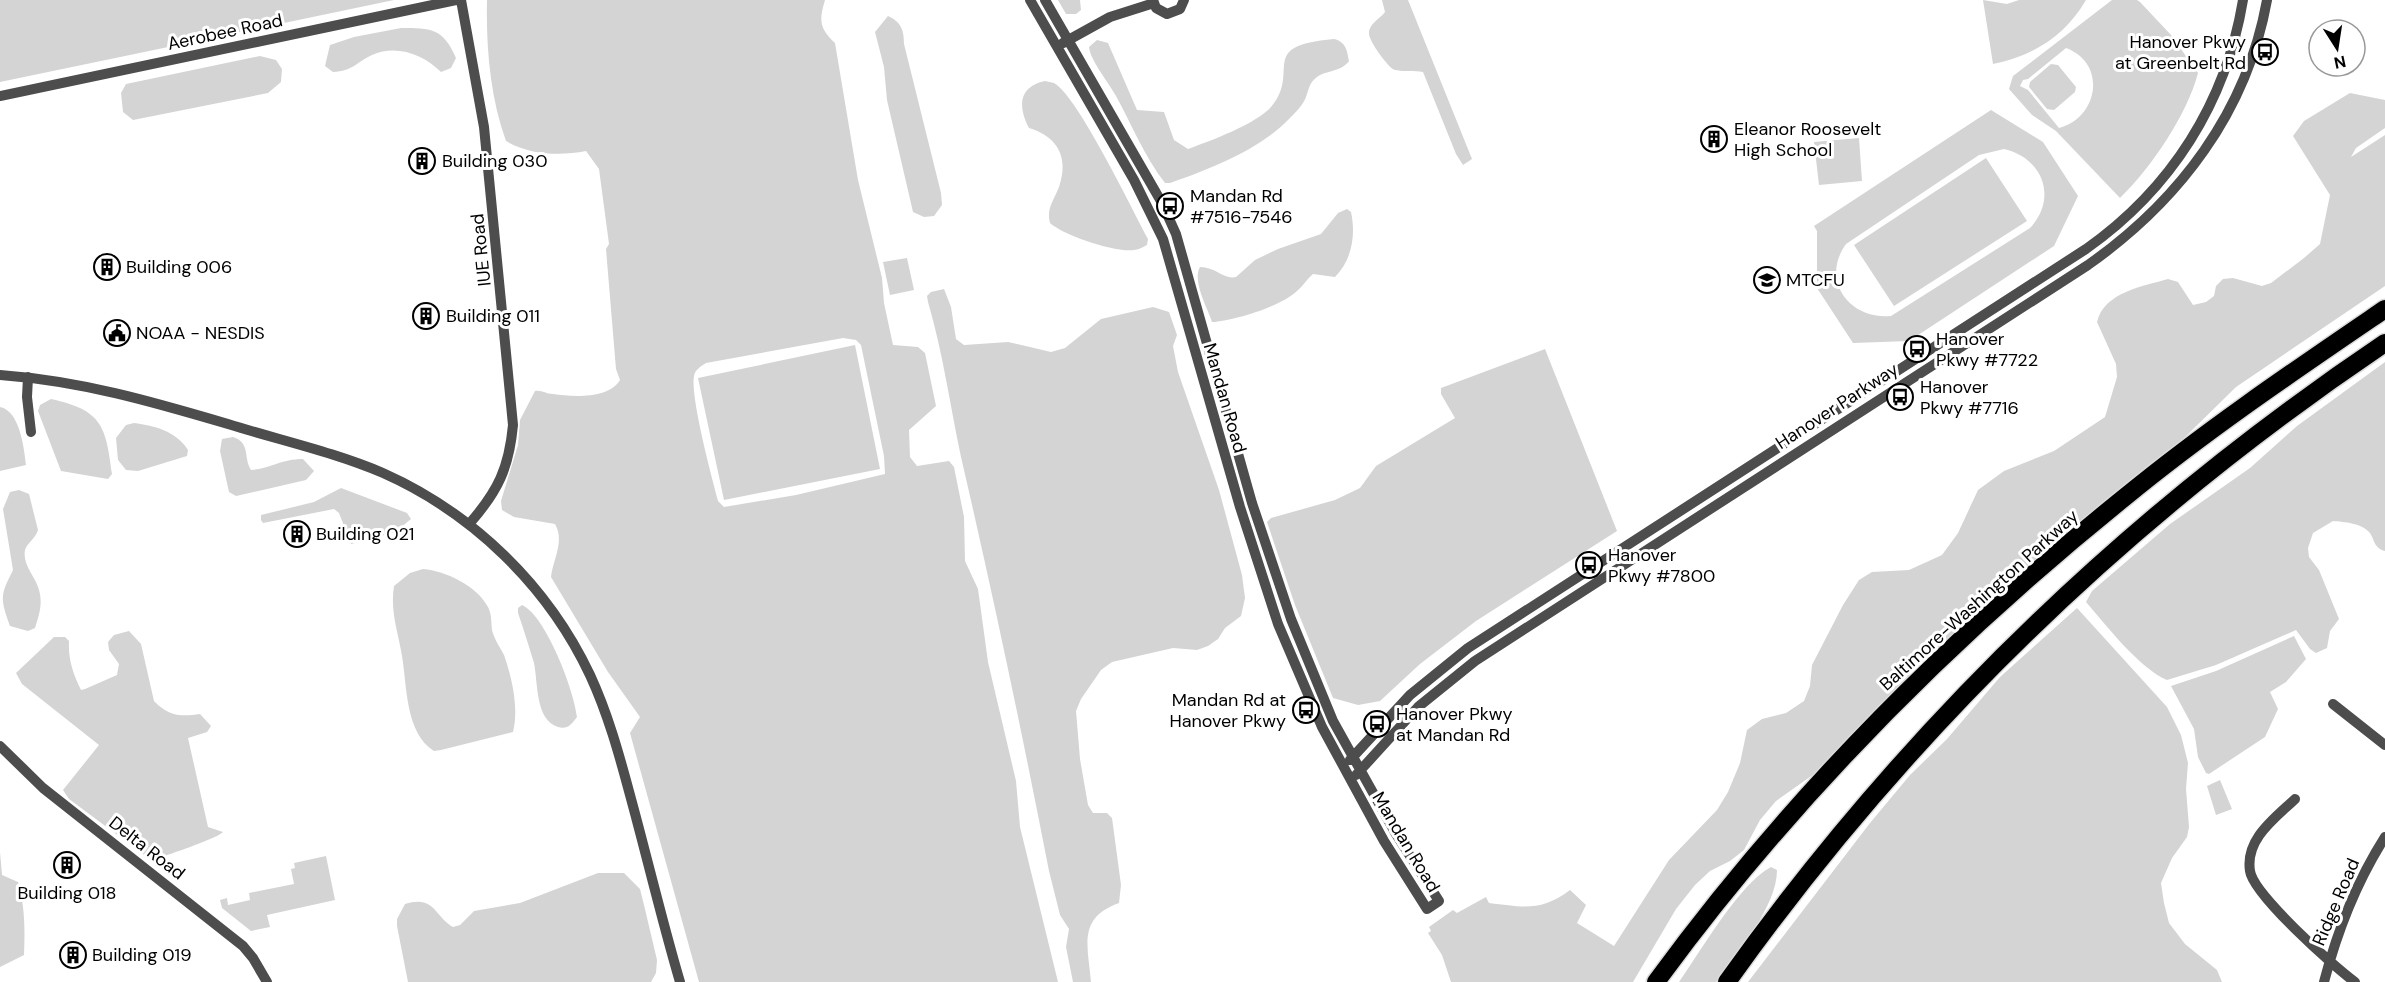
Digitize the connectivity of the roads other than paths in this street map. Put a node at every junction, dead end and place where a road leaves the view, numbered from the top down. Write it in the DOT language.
graph roads {
  1 [pos="456,0"];
  2 [pos="461,0"];
  3 [pos="1030,0"];
  4 [pos="1045,0"];
  5 [pos="1184,0"];
  6 [pos="2243,0"];
  7 [pos="2267,0"];
  8 [pos="1154,1"];
  9 [pos="1068,40"];
  10 [pos="1056,48"];
  11 [pos="0,96"];
  12 [pos="2385,309"];
  13 [pos="2385,344"];
  14 [pos="0,375"];
  15 [pos="28,377"];
  16 [pos="31,432"];
  17 [pos="470,523"];
  18 [pos="2333,704"];
  19 [pos="2385,745"];
  20 [pos="0,746"];
  21 [pos="1352,758"];
  22 [pos="1343,768"];
  23 [pos="1360,771"];
  24 [pos="1350,782"];
  25 [pos="2295,799"];
  26 [pos="2385,837"];
  27 [pos="2330,961"];
  28 [pos="267,982"];
  29 [pos="681,982"];
  30 [pos="1656,982"];
  31 [pos="1727,982"];
  32 [pos="2324,982"];
  33 [pos="2355,982"];
  1 -- 11 [label="street, Aerobee Road"];
  2 -- 17 [label="street, IUE Road"];
  3 -- 10 [label="street, Mandan Road"];
  4 -- 9 [label="street, Mandan Road"];
  5 -- 8 [label="street"];
  6 -- 21 [label="street, Hanover Parkway"];
  7 -- 23 [label="street, Hanover Parkway"];
  8 -- 9 [label="street"];
  9 -- 10 [label="street"];
  9 -- 21 [label="street, Mandan Road"];
  10 -- 22 [label="street, Mandan Road"];
  12 -- 30 [label="highway, Baltimore-Washington Parkway"];
  13 -- 31 [label="highway"];
  14 -- 15 [label="street"];
  15 -- 16 [label="street"];
  15 -- 17 [label="street"];
  17 -- 29 [label="street"];
  18 -- 19 [label="street"];
  20 -- 28 [label="street, Delta Road"];
  21 -- 22 [label="street, Hanover Parkway"];
  21 -- 23 [label="street, Mandan Road"];
  22 -- 24 [label="street, Mandan Road"];
  23 -- 24 [label="street, Hanover Parkway"];
  23 -- 24 [label="street, Mandan Road"];
  25 -- 27 [label="street"];
  26 -- 27 [label="street, Ridge Road"];
  27 -- 32 [label="street, Ridge Road"];
  27 -- 33 [label="street"];
}
